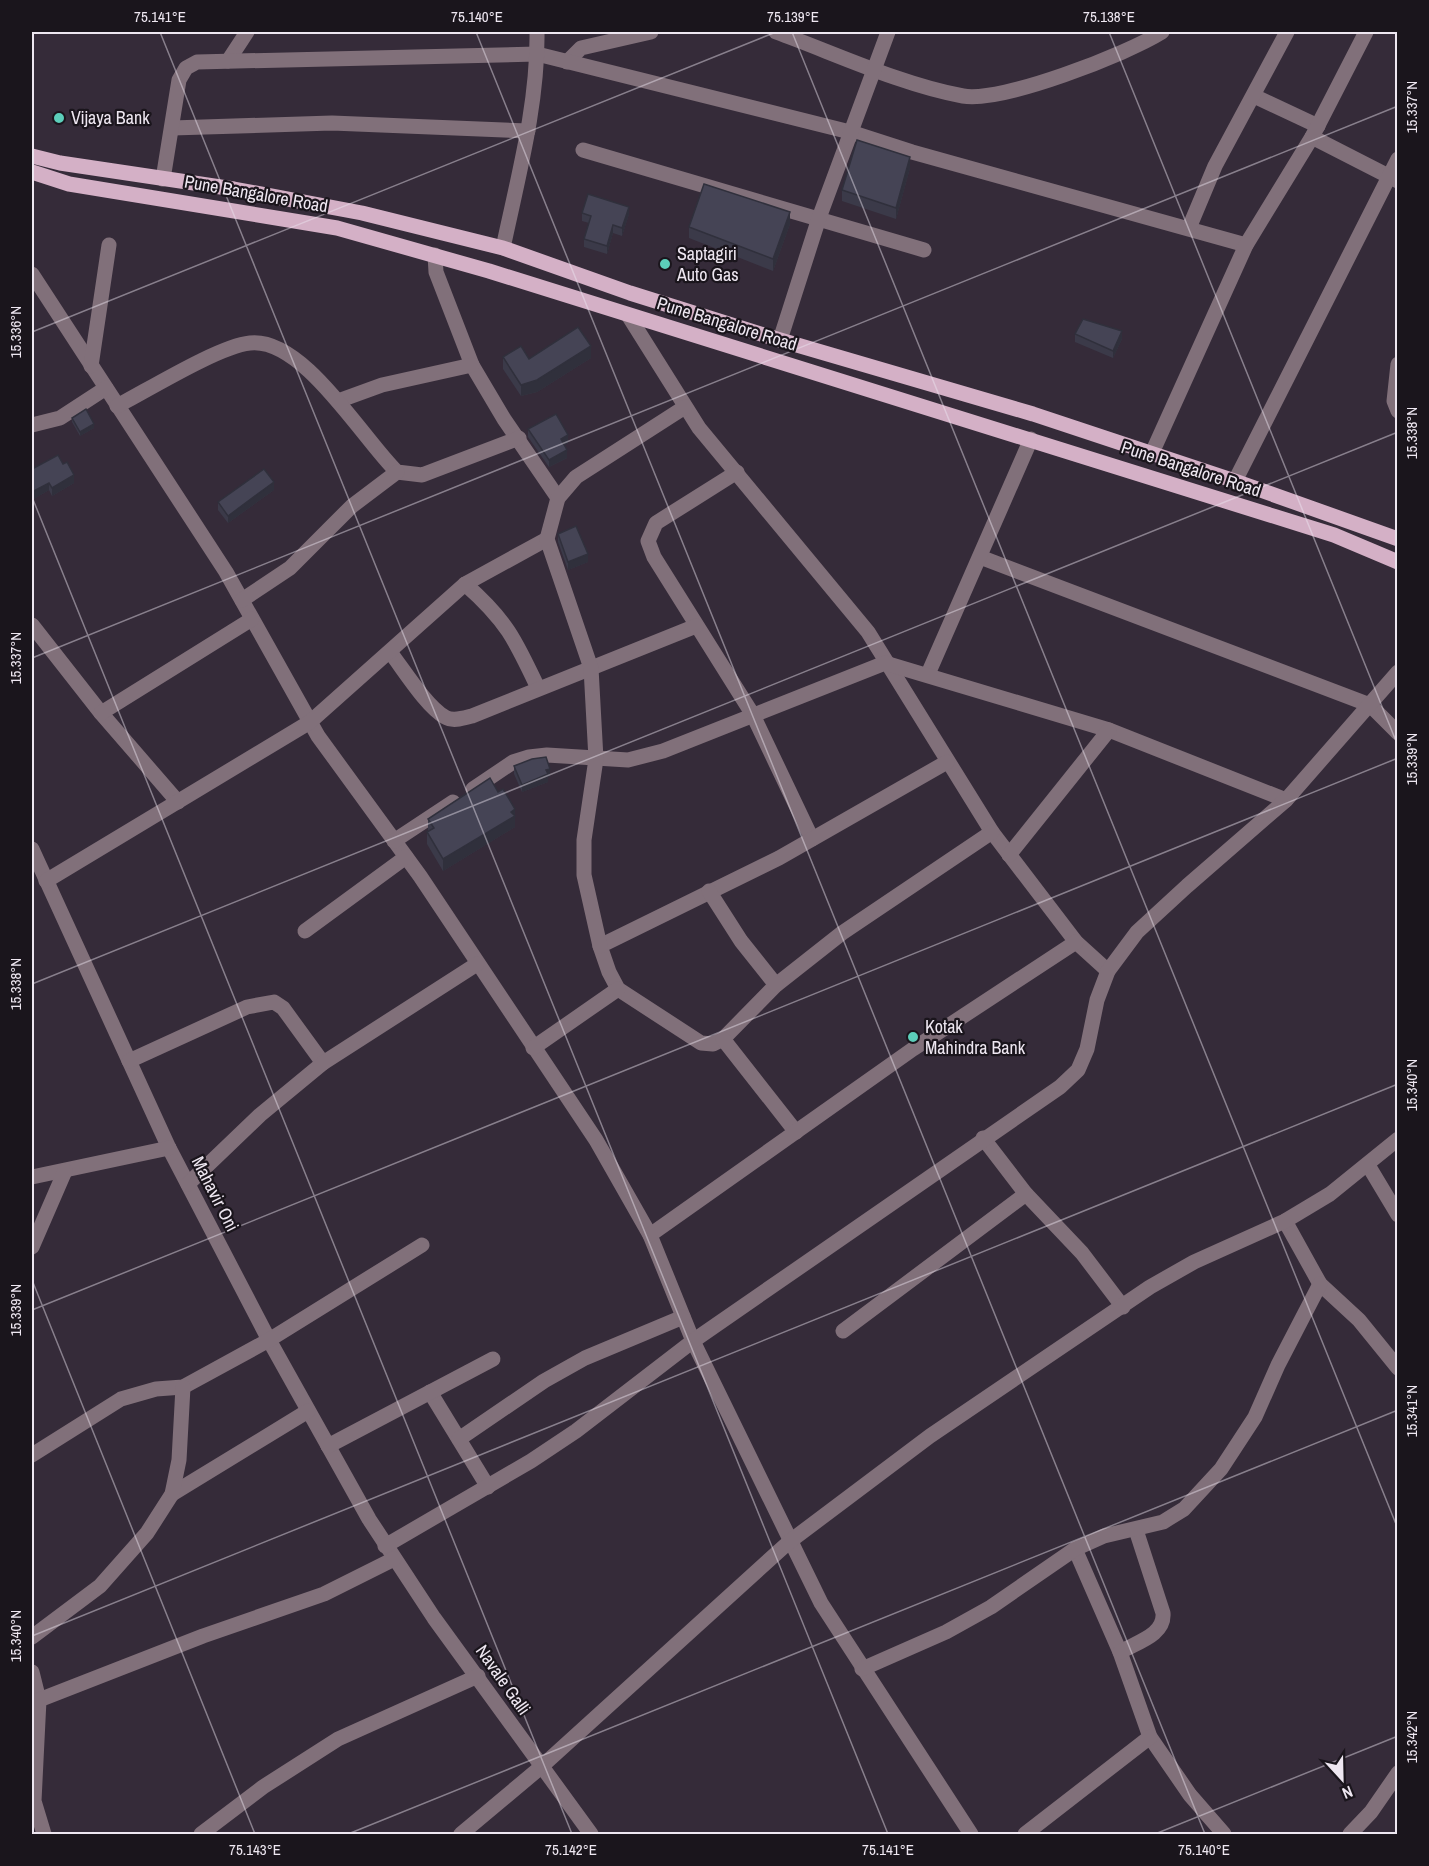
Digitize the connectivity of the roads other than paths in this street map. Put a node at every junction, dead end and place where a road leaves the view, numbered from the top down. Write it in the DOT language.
graph roads {
  1 [pos="247,32"];
  2 [pos="537,32"];
  3 [pos="651,32"];
  4 [pos="776,32"];
  5 [pos="1162,32"];
  6 [pos="1287,32"];
  7 [pos="1366,32"];
  8 [pos="886,34"];
  9 [pos="537,54"];
  10 [pos="228,61"];
  11 [pos="567,62"];
  12 [pos="873,67"];
  13 [pos="1254,96"];
  14 [pos="172,128"];
  15 [pos="528,131"];
  16 [pos="1315,131"];
  17 [pos="850,132"];
  18 [pos="582,150"];
  19 [pos="32,156"];
  20 [pos="1398,159"];
  21 [pos="117,171"];
  22 [pos="32,172"];
  23 [pos="163,179"];
  24 [pos="1393,179"];
  25 [pos="115,190"];
  26 [pos="819,218"];
  27 [pos="1189,228"];
  28 [pos="109,245"];
  29 [pos="1246,245"];
  30 [pos="503,248"];
  31 [pos="924,250"];
  32 [pos="435,255"];
  33 [pos="32,274"];
  34 [pos="628,315"];
  35 [pos="780,340"];
  36 [pos="472,364"];
  37 [pos="1398,364"];
  38 [pos="91,366"];
  39 [pos="106,388"];
  40 [pos="338,401"];
  41 [pos="117,406"];
  42 [pos="685,407"];
  43 [pos="1398,411"];
  44 [pos="32,425"];
  45 [pos="519,438"];
  46 [pos="1030,439"];
  47 [pos="1152,453"];
  48 [pos="397,472"];
  49 [pos="737,472"];
  50 [pos="1235,481"];
  51 [pos="558,498"];
  52 [pos="547,538"];
  53 [pos="1398,539"];
  54 [pos="980,557"];
  55 [pos="1398,562"];
  56 [pos="465,584"];
  57 [pos="242,600"];
  58 [pos="252,619"];
  59 [pos="32,625"];
  60 [pos="696,626"];
  61 [pos="390,652"];
  62 [pos="885,663"];
  63 [pos="591,668"];
  64 [pos="1398,672"];
  65 [pos="928,674"];
  66 [pos="538,688"];
  67 [pos="1370,705"];
  68 [pos="101,713"];
  69 [pos="753,715"];
  70 [pos="310,722"];
  71 [pos="1109,730"];
  72 [pos="1398,733"];
  73 [pos="596,759"];
  74 [pos="947,762"];
  75 [pos="1286,800"];
  76 [pos="178,801"];
  77 [pos="992,832"];
  78 [pos="812,839"];
  79 [pos="394,841"];
  80 [pos="32,849"];
  81 [pos="1009,855"];
  82 [pos="406,857"];
  83 [pos="46,881"];
  84 [pos="709,891"];
  85 [pos="305,931"];
  86 [pos="1076,942"];
  87 [pos="600,946"];
  88 [pos="477,964"];
  89 [pos="1108,971"];
  90 [pos="776,985"];
  91 [pos="618,989"];
  92 [pos="723,1039"];
  93 [pos="533,1048"];
  94 [pos="129,1061"];
  95 [pos="323,1063"];
  96 [pos="796,1132"];
  97 [pos="984,1138"];
  98 [pos="1398,1139"];
  99 [pos="169,1148"];
  100 [pos="1368,1165"];
  101 [pos="65,1171"];
  102 [pos="32,1177"];
  103 [pos="188,1184"];
  104 [pos="1026,1194"];
  105 [pos="1398,1215"];
  106 [pos="1285,1221"];
  107 [pos="650,1235"];
  108 [pos="422,1245"];
  109 [pos="32,1247"];
  110 [pos="1320,1284"];
  111 [pos="1123,1306"];
  112 [pos="683,1317"];
  113 [pos="843,1331"];
  114 [pos="269,1340"];
  115 [pos="693,1341"];
  116 [pos="493,1359"];
  117 [pos="1398,1368"];
  118 [pos="183,1387"];
  119 [pos="430,1392"];
  120 [pos="308,1411"];
  121 [pos="459,1439"];
  122 [pos="328,1446"];
  123 [pos="32,1455"];
  124 [pos="488,1487"];
  125 [pos="171,1494"];
  126 [pos="1136,1530"];
  127 [pos="789,1542"];
  128 [pos="1075,1549"];
  129 [pos="389,1552"];
  130 [pos="32,1637"];
  131 [pos="1120,1652"];
  132 [pos="862,1669"];
  133 [pos="32,1673"];
  134 [pos="478,1676"];
  135 [pos="39,1700"];
  136 [pos="1150,1737"];
  137 [pos="541,1767"];
  138 [pos="1398,1773"];
  139 [pos="33,1802"];
  140 [pos="44,1834"];
  141 [pos="201,1834"];
  142 [pos="461,1834"];
  143 [pos="591,1834"];
  144 [pos="970,1834"];
  145 [pos="1025,1834"];
  146 [pos="1224,1834"];
  147 [pos="1350,1834"];
  1 -- 10 [label="street"];
  2 -- 9 [label="street"];
  3 -- 11 [label="street"];
  4 -- 12 [label="street"];
  5 -- 12 [label="street"];
  6 -- 13 [label="street"];
  7 -- 16 [label="street"];
  8 -- 12 [label="street"];
  9 -- 10 [label="street"];
  9 -- 11 [label="street"];
  9 -- 15 [label="street"];
  10 -- 14 [label="street"];
  11 -- 17 [label="street"];
  12 -- 17 [label="street"];
  13 -- 16 [label="street"];
  13 -- 27 [label="street"];
  14 -- 15 [label="street"];
  14 -- 23 [label="street"];
  15 -- 30 [label="street"];
  16 -- 24 [label="street"];
  16 -- 29 [label="street"];
  17 -- 26 [label="street"];
  17 -- 27 [label="street"];
  18 -- 26 [label="street"];
  19 -- 21 [label="main road, Pune Bangalore Road"];
  20 -- 24 [label="street"];
  21 -- 23 [label="main road, Pune Bangalore Road"];
  21 -- 25 [label="main road"];
  22 -- 25 [label="main road, Pune Bangalore Road"];
  23 -- 30 [label="main road, Pune Bangalore Road"];
  24 -- 50 [label="street"];
  25 -- 32 [label="main road, Pune Bangalore Road"];
  26 -- 31 [label="street"];
  26 -- 35 [label="street"];
  27 -- 29 [label="street"];
  28 -- 38 [label="street"];
  29 -- 47 [label="street"];
  30 -- 35 [label="main road, Pune Bangalore Road"];
  32 -- 34 [label="main road, Pune Bangalore Road"];
  32 -- 36 [label="street"];
  33 -- 38 [label="street"];
  34 -- 42 [label="street"];
  34 -- 46 [label="main road, Pune Bangalore Road"];
  35 -- 47 [label="main road, Pune Bangalore Road"];
  36 -- 40 [label="street"];
  36 -- 45 [label="street"];
  37 -- 43 [label="street"];
  38 -- 39 [label="street"];
  39 -- 41 [label="street"];
  39 -- 44 [label="street"];
  40 -- 41 [label="street"];
  40 -- 48 [label="street"];
  41 -- 57 [label="street"];
  42 -- 49 [label="street"];
  42 -- 51 [label="street"];
  45 -- 48 [label="street"];
  45 -- 51 [label="street"];
  46 -- 54 [label="street"];
  46 -- 55 [label="main road, Pune Bangalore Road"];
  47 -- 50 [label="main road, Pune Bangalore Road"];
  48 -- 57 [label="street"];
  49 -- 60 [label="street"];
  49 -- 62 [label="street"];
  50 -- 53 [label="main road, Pune Bangalore Road"];
  51 -- 52 [label="street"];
  52 -- 56 [label="street"];
  52 -- 63 [label="street"];
  54 -- 65 [label="street"];
  54 -- 67 [label="street"];
  56 -- 61 [label="street"];
  56 -- 66 [label="street"];
  57 -- 58 [label="street"];
  58 -- 68 [label="street"];
  58 -- 70 [label="street"];
  59 -- 68 [label="street"];
  60 -- 63 [label="street"];
  60 -- 69 [label="street"];
  61 -- 66 [label="street"];
  61 -- 70 [label="street"];
  62 -- 65 [label="street"];
  62 -- 69 [label="street"];
  62 -- 74 [label="street"];
  63 -- 66 [label="street"];
  63 -- 73 [label="street"];
  64 -- 67 [label="street"];
  65 -- 71 [label="street"];
  67 -- 72 [label="street"];
  67 -- 75 [label="street"];
  68 -- 76 [label="street"];
  69 -- 73 [label="street"];
  69 -- 78 [label="street"];
  70 -- 76 [label="street"];
  70 -- 79 [label="street"];
  71 -- 75 [label="street"];
  71 -- 81 [label="street"];
  73 -- 79 [label="street"];
  73 -- 87 [label="street"];
  74 -- 77 [label="street"];
  74 -- 78 [label="street"];
  75 -- 89 [label="street"];
  76 -- 83 [label="street"];
  77 -- 81 [label="street"];
  77 -- 90 [label="street"];
  78 -- 84 [label="street"];
  79 -- 82 [label="street"];
  80 -- 83 [label="street, Mahavir Oni"];
  81 -- 86 [label="street"];
  82 -- 85 [label="street"];
  82 -- 88 [label="street"];
  83 -- 94 [label="street, Mahavir Oni"];
  84 -- 87 [label="street"];
  84 -- 90 [label="street"];
  86 -- 89 [label="street"];
  86 -- 96 [label="street"];
  87 -- 91 [label="street"];
  88 -- 93 [label="street"];
  88 -- 95 [label="street"];
  89 -- 97 [label="street"];
  90 -- 92 [label="street"];
  91 -- 92 [label="street"];
  91 -- 93 [label="street"];
  92 -- 96 [label="street"];
  93 -- 107 [label="street"];
  94 -- 95 [label="street"];
  94 -- 99 [label="street, Mahavir Oni"];
  95 -- 103 [label="street"];
  96 -- 107 [label="street"];
  97 -- 104 [label="street"];
  97 -- 115 [label="street"];
  98 -- 100 [label="street"];
  99 -- 101 [label="street"];
  99 -- 103 [label="street, Mahavir Oni"];
  100 -- 105 [label="street"];
  100 -- 106 [label="street"];
  101 -- 102 [label="street"];
  101 -- 109 [label="street"];
  103 -- 114 [label="street, Mahavir Oni"];
  104 -- 111 [label="street"];
  104 -- 113 [label="street"];
  106 -- 110 [label="street"];
  106 -- 111 [label="street"];
  107 -- 112 [label="street"];
  108 -- 114 [label="street"];
  110 -- 117 [label="street"];
  110 -- 126 [label="street"];
  111 -- 127 [label="street"];
  112 -- 115 [label="street"];
  112 -- 121 [label="street"];
  114 -- 118 [label="street"];
  114 -- 120 [label="street, Mahavir Oni"];
  115 -- 124 [label="street"];
  115 -- 127 [label="street"];
  116 -- 119 [label="street"];
  118 -- 123 [label="street"];
  118 -- 125 [label="street"];
  119 -- 121 [label="street"];
  119 -- 122 [label="street"];
  120 -- 122 [label="street, Mahavir Oni"];
  120 -- 125 [label="street"];
  121 -- 124 [label="street"];
  122 -- 129 [label="street, Mahavir Oni"];
  124 -- 129 [label="street"];
  125 -- 130 [label="street"];
  126 -- 128 [label="street"];
  126 -- 131 [label="street"];
  127 -- 132 [label="street"];
  127 -- 137 [label="street"];
  128 -- 131 [label="street"];
  128 -- 132 [label="street"];
  129 -- 134 [label="street, Navale Galli"];
  129 -- 135 [label="street"];
  131 -- 136 [label="street"];
  132 -- 144 [label="street"];
  133 -- 135 [label="street"];
  134 -- 137 [label="street, Navale Galli"];
  134 -- 141 [label="street"];
  135 -- 139 [label="street"];
  136 -- 145 [label="street"];
  136 -- 146 [label="street"];
  137 -- 142 [label="street"];
  137 -- 143 [label="street, Navale Galli"];
  138 -- 147 [label="street"];
  139 -- 140 [label="street"];
}
